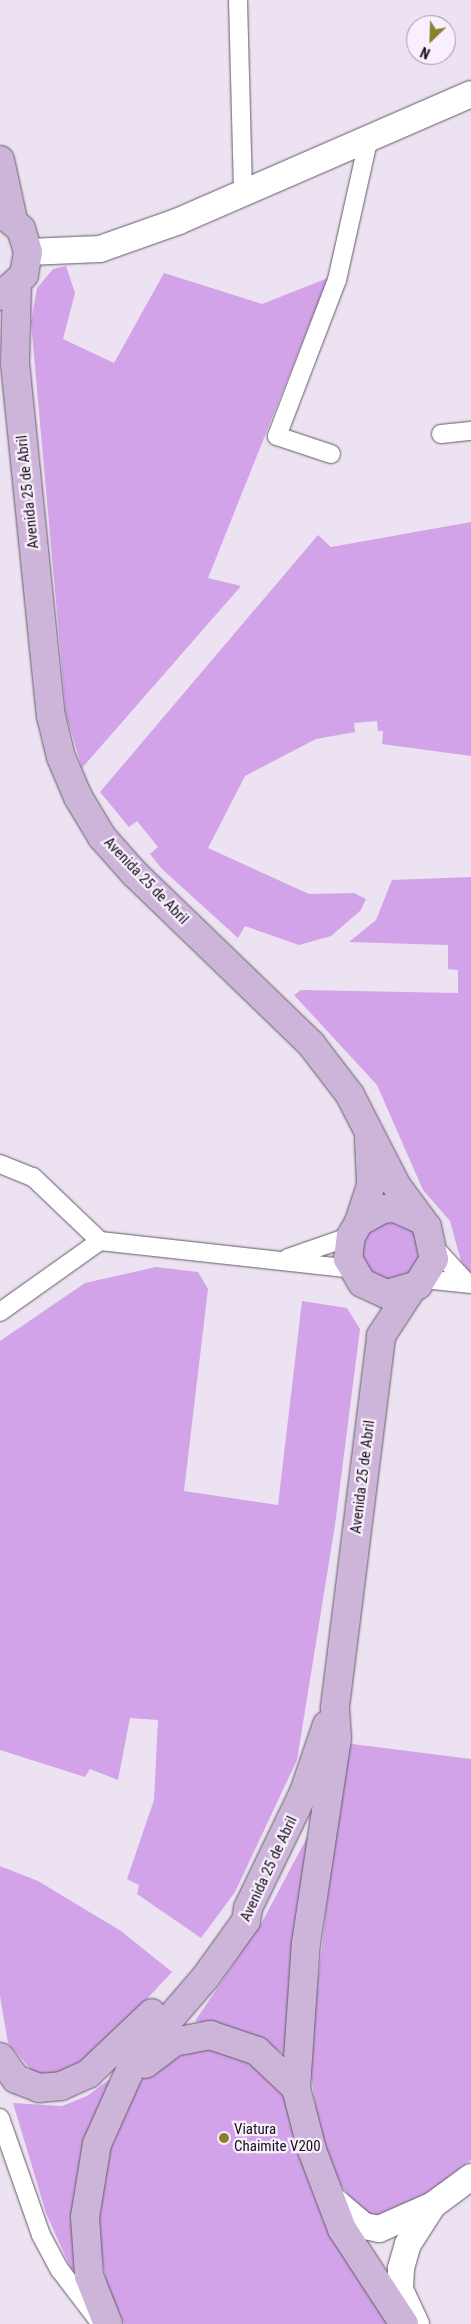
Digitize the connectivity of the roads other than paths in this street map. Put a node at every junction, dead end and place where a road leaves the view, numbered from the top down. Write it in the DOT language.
graph roads {
  1 [pos="238,0"];
  2 [pos="471,94"];
  3 [pos="369,137"];
  4 [pos="0,160"];
  5 [pos="243,193"];
  6 [pos="6,216"];
  7 [pos="28,252"];
  8 [pos="8,291"];
  9 [pos="0,340"];
  10 [pos="15,363"];
  11 [pos="471,431"];
  12 [pos="441,434"];
  13 [pos="331,454"];
  14 [pos="369,1134"];
  15 [pos="0,1164"];
  16 [pos="420,1218"];
  17 [pos="355,1229"];
  18 [pos="100,1241"];
  19 [pos="434,1247"];
  20 [pos="276,1261"];
  21 [pos="357,1276"];
  22 [pos="418,1284"];
  23 [pos="469,1284"];
  24 [pos="0,1312"];
  25 [pos="381,1336"];
  26 [pos="335,1707"];
  27 [pos="248,1908"];
  28 [pos="0,2057"];
  29 [pos="123,2086"];
  30 [pos="296,2088"];
  31 [pos="0,2118"];
  32 [pos="471,2177"];
  33 [pos="332,2199"];
  34 [pos="433,2205"];
  35 [pos="102,2324"];
  36 [pos="108,2324"];
  37 [pos="404,2324"];
  38 [pos="416,2324"];
  1 -- 5 [label="street"];
  2 -- 3 [label="street"];
  3 -- 5 [label="street"];
  3 -- 13 [label="street"];
  4 -- 6 [label="main road"];
  5 -- 7 [label="street"];
  6 -- 7 [label="main road"];
  7 -- 8 [label="main road, Avenida 25 de Abril"];
  8 -- 10 [label="main road, Avenida 25 de Abril"];
  9 -- 10 [label="main road, Avenida 25 de Abril"];
  10 -- 14 [label="main road, Avenida 25 de Abril"];
  11 -- 12 [label="street"];
  14 -- 16 [label="main road, Avenida 25 de Abril"];
  14 -- 17 [label="main road, Avenida 25 de Abril"];
  15 -- 18 [label="street"];
  16 -- 17 [label="main road"];
  16 -- 19 [label="main road, Avenida 25 de Abril"];
  17 -- 20 [label="street"];
  17 -- 21 [label="main road, Avenida 25 de Abril"];
  18 -- 20 [label="street"];
  18 -- 24 [label="street"];
  19 -- 22 [label="main road, Avenida 25 de Abril"];
  19 -- 23 [label="street"];
  20 -- 21 [label="street"];
  21 -- 22 [label="main road"];
  21 -- 25 [label="main road, Avenida 25 de Abril"];
  22 -- 23 [label="street"];
  22 -- 25 [label="main road, Avenida 25 de Abril"];
  25 -- 26 [label="main road, Avenida 25 de Abril"];
  26 -- 27 [label="main road, Avenida 25 de Abril"];
  26 -- 30 [label="main road, Avenida 25 de Abril"];
  27 -- 28 [label="main road"];
  27 -- 29 [label="main road, Avenida 25 de Abril"];
  29 -- 30 [label="main road, Avenida 25 de Abril"];
  29 -- 36 [label="main road, Avenida 25 de Abril"];
  30 -- 33 [label="main road, Avenida 25 de Abril"];
  31 -- 35 [label="street"];
  32 -- 34 [label="street"];
  33 -- 34 [label="street"];
  33 -- 37 [label="main road, Avenida 25 de Abril"];
  34 -- 38 [label="street"];
}
